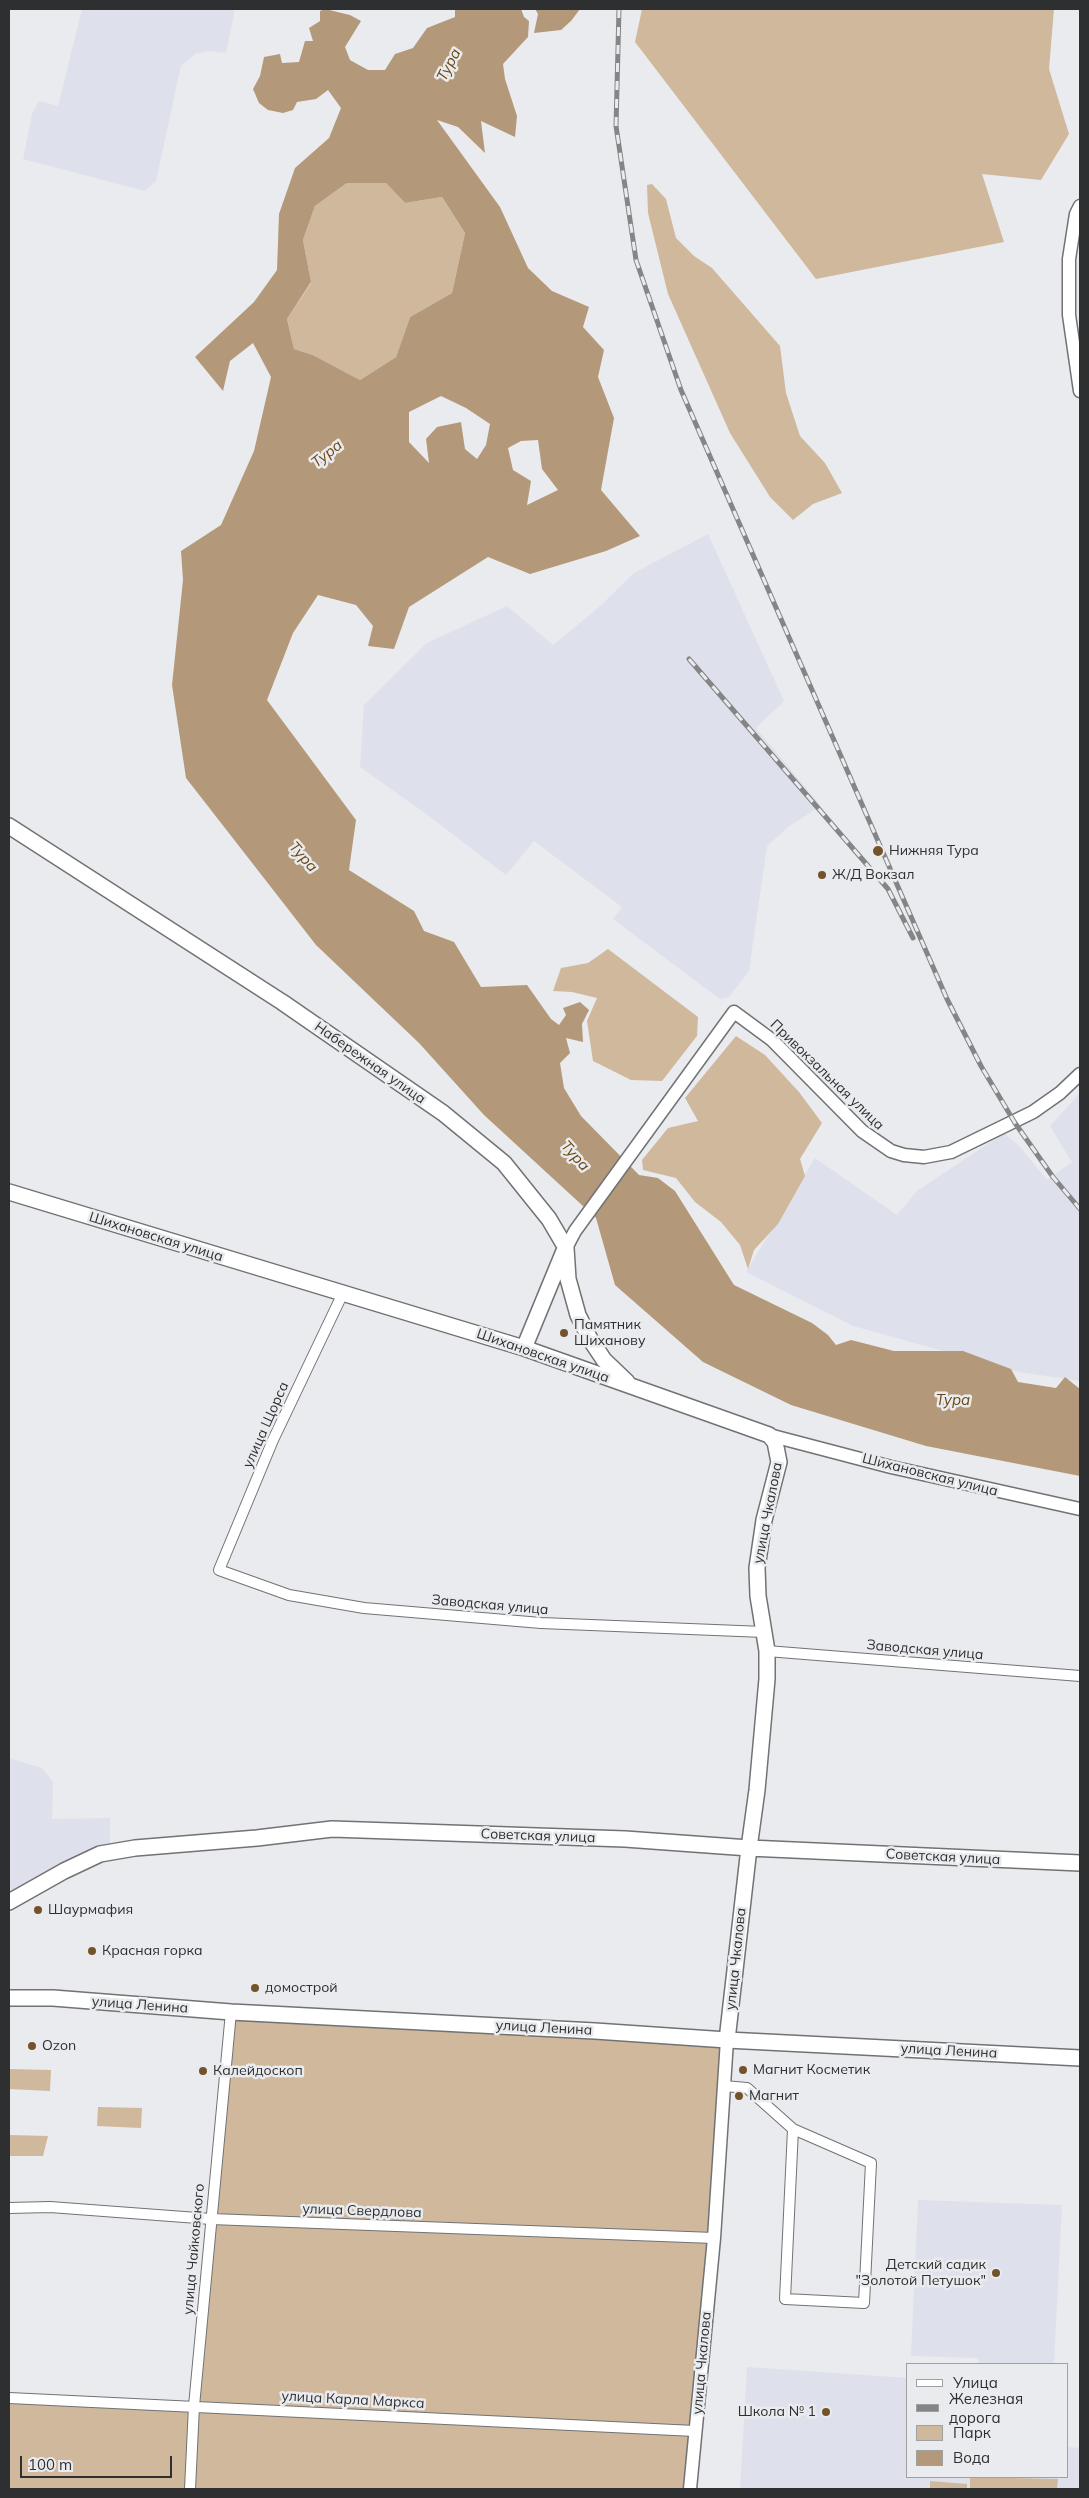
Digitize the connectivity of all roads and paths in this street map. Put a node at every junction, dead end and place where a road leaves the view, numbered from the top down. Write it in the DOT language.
graph roads {
  1 [pos="1080,206"];
  2 [pos="1080,391"];
  3 [pos="9,826"];
  4 [pos="1080,1074"];
  5 [pos="9,1192"];
  6 [pos="566,1248"];
  7 [pos="343,1293"];
  8 [pos="524,1348"];
  9 [pos="632,1386"];
  10 [pos="769,1435"];
  11 [pos="1080,1509"];
  12 [pos="218,1570"];
  13 [pos="764,1632"];
  14 [pos="767,1651"];
  15 [pos="1080,1676"];
  16 [pos="748,1848"];
  17 [pos="1080,1863"];
  18 [pos="9,1902"];
  19 [pos="9,1998"];
  20 [pos="231,2012"];
  21 [pos="728,2040"];
  22 [pos="1080,2058"];
  23 [pos="724,2086"];
  24 [pos="793,2129"];
  25 [pos="9,2208"];
  26 [pos="211,2218"];
  27 [pos="714,2238"];
  28 [pos="9,2398"];
  29 [pos="194,2406"];
  30 [pos="695,2431"];
  31 [pos="190,2489"];
  32 [pos="690,2489"];
  1 -- 2 [label="street"];
  3 -- 6 [label="main road, Набережная улица"];
  4 -- 6 [label="street, Привокзальная улица"];
  5 -- 7 [label="main road, Шихановская улица"];
  6 -- 8 [label="main road"];
  6 -- 9 [label="main road, Набережная улица"];
  7 -- 8 [label="main road, Шихановская улица"];
  7 -- 12 [label="street, улица Щорса"];
  8 -- 9 [label="main road, Шихановская улица"];
  9 -- 10 [label="main road, Шихановская улица"];
  10 -- 11 [label="street, Шихановская улица"];
  10 -- 13 [label="main road, улица Чкалова"];
  12 -- 13 [label="street, Заводская улица"];
  13 -- 14 [label="main road, улица Чкалова"];
  14 -- 15 [label="street, Заводская улица"];
  14 -- 16 [label="main road, улица Чкалова"];
  16 -- 17 [label="main road, Советская улица"];
  16 -- 18 [label="main road, Советская улица"];
  16 -- 21 [label="main road, улица Чкалова"];
  19 -- 20 [label="main road, улица Ленина"];
  20 -- 21 [label="main road, улица Ленина"];
  20 -- 26 [label="street, улица Чайковского"];
  21 -- 22 [label="main road, улица Ленина"];
  21 -- 23 [label="street, улица Чкалова"];
  23 -- 24 [label="street"];
  23 -- 27 [label="street, улица Чкалова"];
  24 -- 24 [label="street"];
  25 -- 26 [label="street, улица Свердлова"];
  26 -- 27 [label="street, улица Свердлова"];
  26 -- 29 [label="street, улица Чайковского"];
  27 -- 30 [label="street, улица Чкалова"];
  28 -- 29 [label="street, улица Карла Маркса"];
  29 -- 30 [label="street, улица Карла Маркса"];
  29 -- 31 [label="street, улица Чайковского"];
  30 -- 32 [label="street, улица Чкалова"];
}
